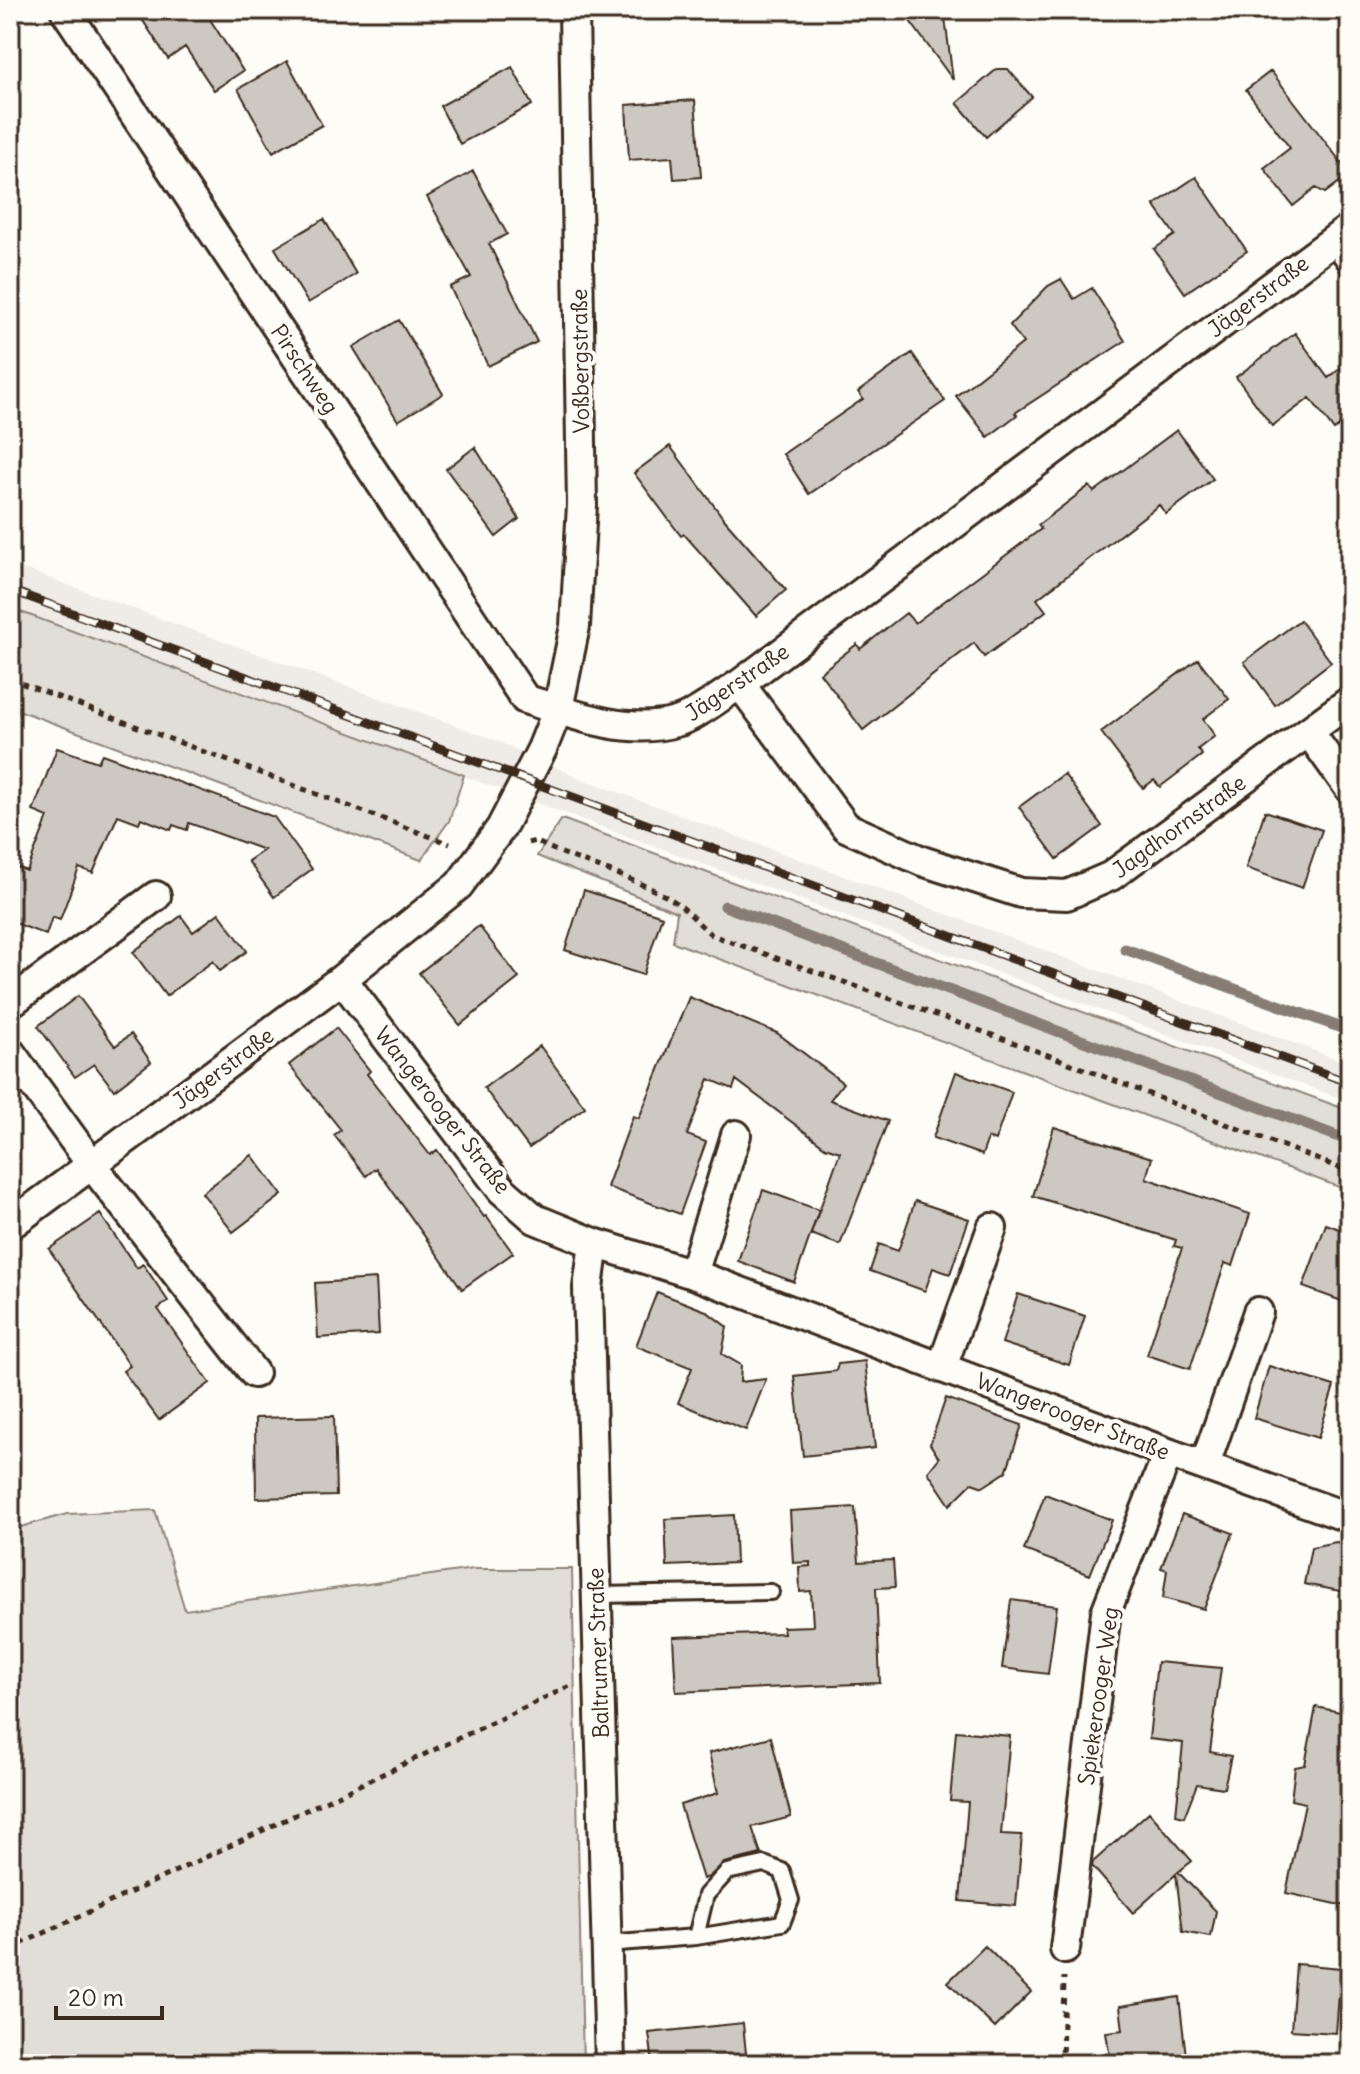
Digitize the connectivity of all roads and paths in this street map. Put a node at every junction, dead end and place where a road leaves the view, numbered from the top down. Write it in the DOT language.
graph roads {
  1 [pos="65,10"];
  2 [pos="574,10"];
  3 [pos="1340,235"];
  4 [pos="1350,270"];
  5 [pos="10,679"];
  6 [pos="740,684"];
  7 [pos="1350,701"];
  8 [pos="558,709"];
  9 [pos="1309,732"];
  10 [pos="1350,789"];
  11 [pos="518,846"];
  12 [pos="475,865"];
  13 [pos="156,896"];
  14 [pos="342,979"];
  15 [pos="10,1003"];
  16 [pos="10,1052"];
  17 [pos="736,1135"];
  18 [pos="92,1165"];
  19 [pos="1350,1172"];
  20 [pos="10,1225"];
  21 [pos="992,1228"];
  22 [pos="594,1243"];
  23 [pos="23,1255"];
  24 [pos="10,1265"];
  25 [pos="693,1274"];
  26 [pos="1258,1312"];
  27 [pos="942,1367"];
  28 [pos="254,1373"];
  29 [pos="1168,1453"];
  30 [pos="1205,1465"];
  31 [pos="1350,1518"];
  32 [pos="771,1592"];
  33 [pos="596,1595"];
  34 [pos="599,1672"];
  35 [pos="696,1937"];
  36 [pos="606,1944"];
  37 [pos="10,1949"];
  38 [pos="1065,1949"];
  39 [pos="610,2064"];
  40 [pos="1062,2064"];
  1 -- 8 [label="street, Pirschweg"];
  2 -- 8 [label="street, Voßbergstraße"];
  3 -- 4 [label="lane"];
  3 -- 6 [label="street, Jägerstraße"];
  5 -- 12 [label="path"];
  6 -- 8 [label="street, Jägerstraße"];
  6 -- 9 [label="street, Jagdhornstraße"];
  7 -- 9 [label="street, Jagdhornstraße"];
  8 -- 12 [label="street, Jägerstraße"];
  9 -- 10 [label="street"];
  11 -- 19 [label="path"];
  12 -- 14 [label="street, Jägerstraße"];
  13 -- 15 [label="street"];
  14 -- 18 [label="street, Jägerstraße"];
  14 -- 22 [label="street, Wangerooger Straße"];
  16 -- 18 [label="street"];
  17 -- 25 [label="street"];
  18 -- 20 [label="street, Jägerstraße"];
  18 -- 28 [label="street"];
  21 -- 27 [label="street"];
  22 -- 25 [label="street, Wangerooger Straße"];
  22 -- 33 [label="street, Baltrumer Straße"];
  23 -- 24 [label="path"];
  25 -- 27 [label="street, Wangerooger Straße"];
  26 -- 30 [label="street"];
  27 -- 29 [label="street, Wangerooger Straße"];
  29 -- 30 [label="street, Wangerooger Straße"];
  29 -- 38 [label="street, Spiekerooger Weg"];
  30 -- 31 [label="street, Wangerooger Straße"];
  32 -- 33 [label="lane"];
  33 -- 34 [label="street, Baltrumer Straße"];
  34 -- 36 [label="street, Baltrumer Straße"];
  34 -- 37 [label="path"];
  35 -- 35 [label="lane"];
  35 -- 36 [label="lane"];
  36 -- 39 [label="street, Baltrumer Straße"];
  38 -- 40 [label="path"];
}
